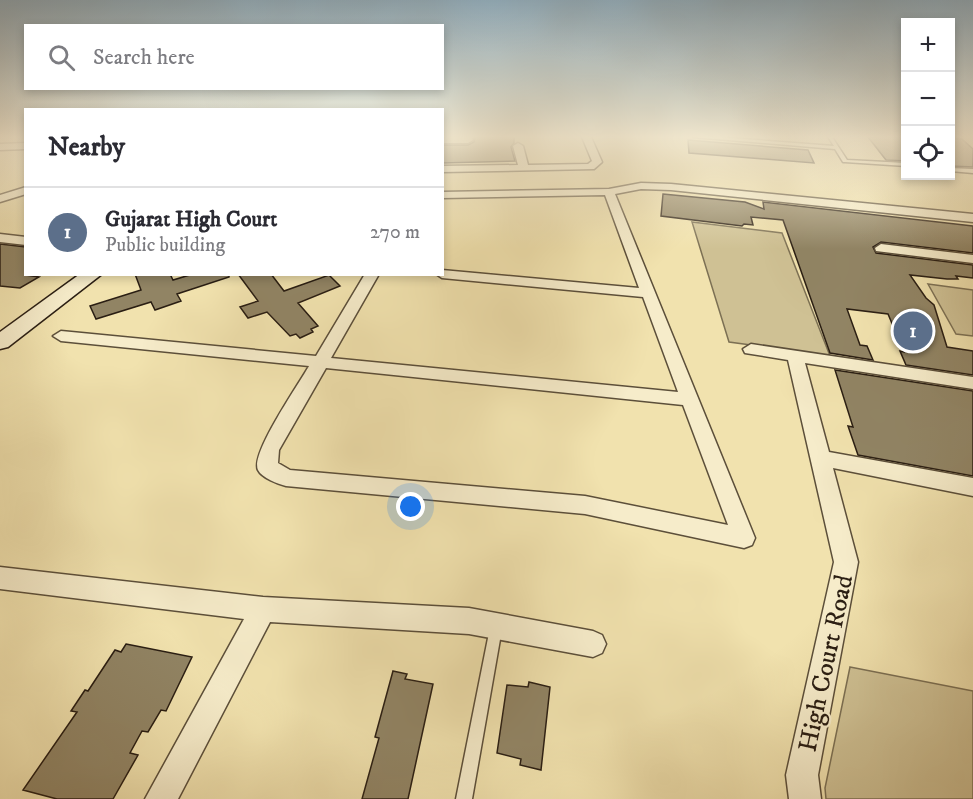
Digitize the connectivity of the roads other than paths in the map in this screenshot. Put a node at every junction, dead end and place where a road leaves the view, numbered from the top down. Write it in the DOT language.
graph roads {
  1 [pos="534,174"];
  2 [pos="564,174"];
  3 [pos="543,180"];
  4 [pos="24,191"];
  5 [pos="609,192"];
  6 [pos="444,195"];
  7 [pos="0,199"];
  8 [pos="973,218"];
  9 [pos="0,238"];
  10 [pos="24,241"];
  11 [pos="881,248"];
  12 [pos="973,259"];
  13 [pos="444,274"];
  14 [pos="70,276"];
  15 [pos="90,276"];
  16 [pos="371,276"];
  17 [pos="648,293"];
  18 [pos="0,325"];
  19 [pos="61,336"];
  20 [pos="0,342"];
  21 [pos="751,349"];
  22 [pos="795,356"];
  23 [pos="321,362"];
  24 [pos="973,383"];
  25 [pos="688,399"];
  26 [pos="820,458"];
  27 [pos="973,487"];
  28 [pos="0,578"];
  29 [pos="262,609"];
  30 [pos="496,626"];
  31 [pos="593,644"];
  32 [pos="160,799"];
  33 [pos="464,799"];
  34 [pos="805,799"];
  1 -- 3 [label="street"];
  2 -- 3 [label="street"];
  3 -- 5 [label="street"];
  3 -- 6 [label="street"];
  4 -- 7 [label="street"];
  5 -- 8 [label="street"];
  5 -- 17 [label="street"];
  9 -- 10 [label="street"];
  11 -- 12 [label="street"];
  13 -- 17 [label="street"];
  14 -- 18 [label="street"];
  15 -- 20 [label="street"];
  16 -- 23 [label="street"];
  17 -- 25 [label="street"];
  19 -- 23 [label="street"];
  21 -- 22 [label="street"];
  22 -- 24 [label="street"];
  22 -- 26 [label="street, High Court Road"];
  23 -- 25 [label="street"];
  23 -- 25 [label="street"];
  26 -- 27 [label="street"];
  26 -- 34 [label="street, High Court Road"];
  28 -- 29 [label="street"];
  29 -- 30 [label="street"];
  29 -- 32 [label="street"];
  30 -- 31 [label="street"];
  30 -- 33 [label="lane"];
}
